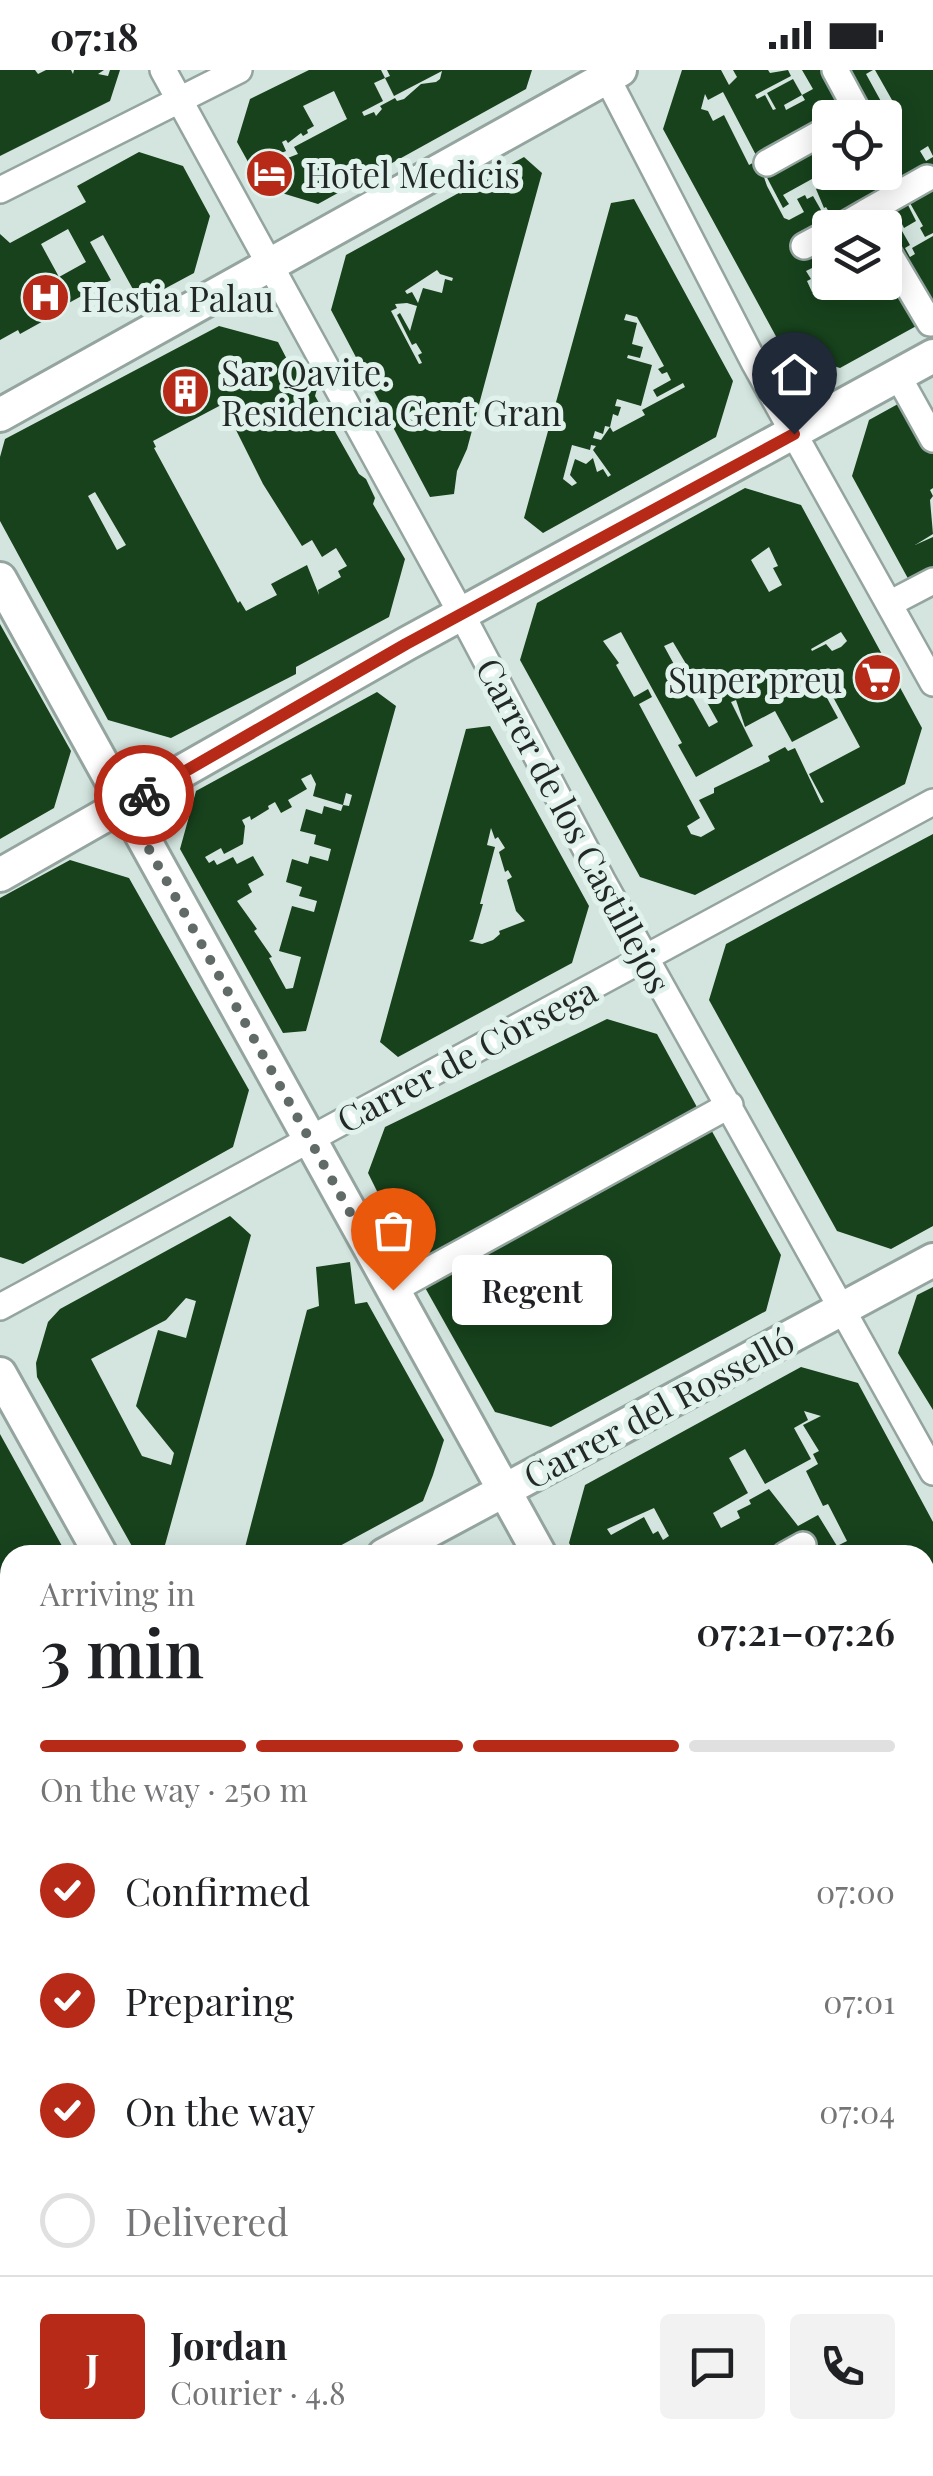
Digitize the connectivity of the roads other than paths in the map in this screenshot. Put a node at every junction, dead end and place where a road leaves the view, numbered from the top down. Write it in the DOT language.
graph roads {
  1 [pos="164,70"];
  2 [pos="239,70"];
  3 [pos="836,70"];
  4 [pos="611,72"];
  5 [pos="179,99"];
  6 [pos="849,100"];
  7 [pos="812,138"];
  8 [pos="768,163"];
  9 [pos="927,178"];
  10 [pos="0,190"];
  11 [pos="883,210"];
  12 [pos="812,242"];
  13 [pos="804,246"];
  14 [pos="270,265"];
  15 [pos="902,276"];
  16 [pos="930,323"];
  17 [pos="933,356"];
  18 [pos="898,376"];
  19 [pos="0,415"];
  20 [pos="794,434"];
  21 [pos="933,439"];
  22 [pos="0,579"];
  23 [pos="933,581"];
  24 [pos="889,604"];
  25 [pos="462,615"];
  26 [pos="932,678"];
  27 [pos="933,802"];
  28 [pos="125,806"];
  29 [pos="0,875"];
  30 [pos="645,958"];
  31 [pos="730,1105"];
  32 [pos="310,1139"];
  33 [pos="933,1260"];
  34 [pos="393,1290"];
  35 [pos="0,1307"];
  36 [pos="842,1309"];
  37 [pos="0,1374"];
  38 [pos="933,1472"];
  39 [pos="505,1489"];
  40 [pos="95,1545"];
  41 [pos="402,1545"];
  42 [pos="535,1545"];
  1 -- 5 [label="street, Carrer de los Castillejos"];
  2 -- 5 [label="street"];
  3 -- 6 [label="street"];
  4 -- 14 [label="main road"];
  4 -- 20 [label="street"];
  5 -- 10 [label="street"];
  5 -- 14 [label="street, Carrer de los Castillejos"];
  7 -- 8 [label="street"];
  9 -- 11 [label="street"];
  12 -- 13 [label="street"];
  14 -- 19 [label="main road"];
  14 -- 25 [label="street, Carrer de los Castillejos"];
  15 -- 16 [label="street"];
  17 -- 18 [label="main road"];
  18 -- 20 [label="main road"];
  18 -- 21 [label="street"];
  20 -- 24 [label="street"];
  20 -- 25 [label="main road"];
  22 -- 28 [label="main road"];
  23 -- 24 [label="street"];
  24 -- 26 [label="street"];
  25 -- 28 [label="main road"];
  25 -- 30 [label="street, Carrer de los Castillejos"];
  27 -- 30 [label="street, Carrer de Còrsega"];
  28 -- 29 [label="main road"];
  28 -- 32 [label="main road"];
  30 -- 31 [label="street, Carrer de los Castillejos"];
  30 -- 32 [label="street, Carrer de Còrsega"];
  31 -- 34 [label="street"];
  31 -- 36 [label="street, Carrer de los Castillejos"];
  32 -- 34 [label="main road"];
  32 -- 35 [label="street, Carrer de Còrsega"];
  33 -- 36 [label="main road, Carrer del Rosselló"];
  34 -- 39 [label="main road"];
  36 -- 38 [label="street, Carrer de los Castillejos"];
  36 -- 39 [label="main road, Carrer del Rosselló"];
  37 -- 40 [label="main road"];
  39 -- 41 [label="main road, Carrer del Rosselló"];
  39 -- 42 [label="main road"];
}
